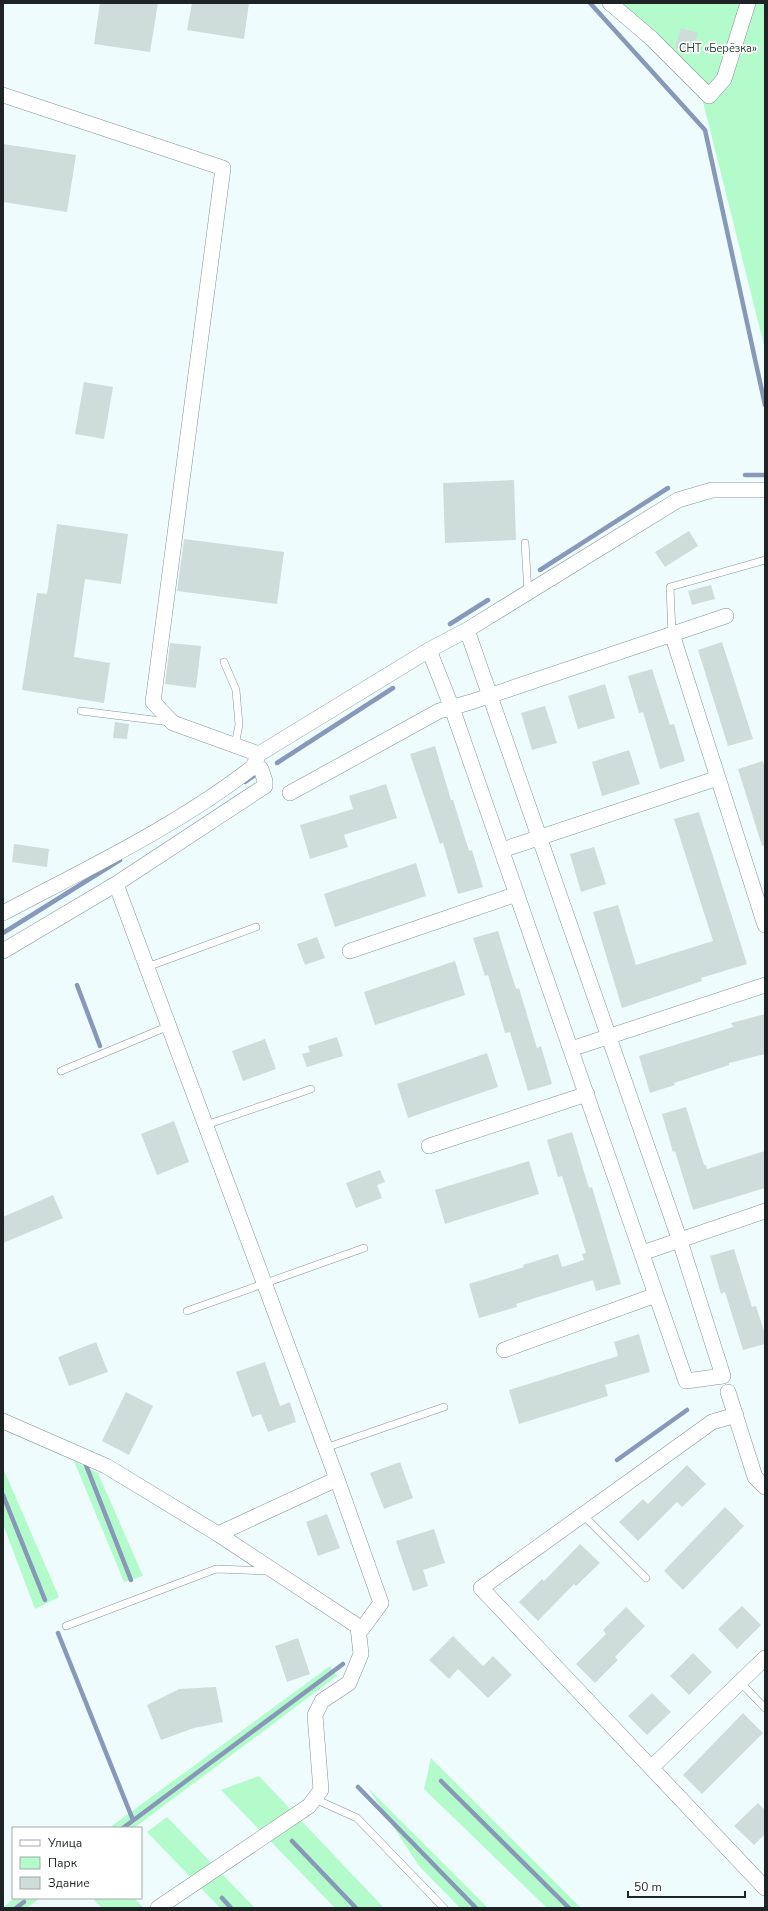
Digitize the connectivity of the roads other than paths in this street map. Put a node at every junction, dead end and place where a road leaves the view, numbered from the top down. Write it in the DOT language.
graph roads {
  1 [pos="610,3"];
  2 [pos="748,3"];
  3 [pos="3,95"];
  4 [pos="765,490"];
  5 [pos="525,543"];
  6 [pos="765,560"];
  7 [pos="528,593"];
  8 [pos="726,616"];
  9 [pos="467,630"];
  10 [pos="672,634"];
  11 [pos="429,650"];
  12 [pos="224,662"];
  13 [pos="489,696"];
  14 [pos="452,708"];
  15 [pos="81,711"];
  16 [pos="173,722"];
  17 [pos="236,745"];
  18 [pos="256,760"];
  19 [pos="718,778"];
  20 [pos="290,793"];
  21 [pos="539,838"];
  22 [pos="502,850"];
  23 [pos="116,884"];
  24 [pos="517,894"];
  25 [pos="3,913"];
  26 [pos="765,925"];
  27 [pos="256,927"];
  28 [pos="3,951"];
  29 [pos="350,951"];
  30 [pos="147,967"];
  31 [pos="765,985"];
  32 [pos="169,1026"];
  33 [pos="609,1038"];
  34 [pos="572,1049"];
  35 [pos="61,1070"];
  36 [pos="311,1089"];
  37 [pos="587,1094"];
  38 [pos="206,1125"];
  39 [pos="428,1146"];
  40 [pos="765,1211"];
  41 [pos="680,1241"];
  42 [pos="364,1248"];
  43 [pos="642,1253"];
  44 [pos="264,1283"];
  45 [pos="656,1295"];
  46 [pos="187,1311"];
  47 [pos="504,1350"];
  48 [pos="728,1392"];
  49 [pos="444,1407"];
  50 [pos="736,1415"];
  51 [pos="3,1421"];
  52 [pos="325,1448"];
  53 [pos="337,1479"];
  54 [pos="765,1487"];
  55 [pos="583,1515"];
  56 [pos="218,1534"];
  57 [pos="274,1571"];
  58 [pos="646,1578"];
  59 [pos="66,1626"];
  60 [pos="358,1626"];
  61 [pos="765,1658"];
  62 [pos="740,1682"];
  63 [pos="765,1708"];
  64 [pos="651,1768"];
  65 [pos="315,1798"];
  66 [pos="765,1888"];
  67 [pos="158,1908"];
  68 [pos="444,1908"];
  1 -- 2 [label="street"];
  3 -- 16 [label="street"];
  4 -- 7 [label="street"];
  5 -- 7 [label="lane"];
  6 -- 10 [label="lane"];
  7 -- 9 [label="street"];
  8 -- 10 [label="street"];
  9 -- 11 [label="street"];
  9 -- 13 [label="street"];
  10 -- 13 [label="street"];
  10 -- 19 [label="street"];
  11 -- 14 [label="street"];
  11 -- 18 [label="street"];
  12 -- 17 [label="lane"];
  13 -- 14 [label="street"];
  13 -- 21 [label="street"];
  14 -- 20 [label="street"];
  14 -- 22 [label="street"];
  15 -- 16 [label="lane"];
  16 -- 17 [label="street"];
  17 -- 18 [label="street"];
  18 -- 23 [label="street"];
  18 -- 25 [label="street"];
  19 -- 21 [label="street"];
  19 -- 26 [label="street"];
  21 -- 22 [label="street"];
  21 -- 33 [label="street"];
  22 -- 24 [label="street"];
  23 -- 28 [label="street"];
  23 -- 30 [label="street"];
  24 -- 29 [label="street"];
  24 -- 34 [label="street"];
  27 -- 30 [label="lane"];
  30 -- 32 [label="street"];
  31 -- 33 [label="street"];
  32 -- 35 [label="lane"];
  32 -- 38 [label="street"];
  33 -- 34 [label="street"];
  33 -- 41 [label="street"];
  34 -- 37 [label="street"];
  36 -- 38 [label="lane"];
  37 -- 39 [label="street"];
  37 -- 43 [label="street"];
  38 -- 44 [label="street"];
  40 -- 41 [label="street"];
  41 -- 43 [label="street"];
  41 -- 45 [label="street"];
  42 -- 44 [label="lane"];
  43 -- 45 [label="street"];
  44 -- 46 [label="lane"];
  44 -- 52 [label="street"];
  45 -- 47 [label="street"];
  48 -- 50 [label="street"];
  49 -- 52 [label="lane"];
  50 -- 54 [label="street"];
  50 -- 55 [label="street"];
  51 -- 56 [label="street"];
  52 -- 53 [label="street"];
  53 -- 56 [label="street"];
  53 -- 60 [label="street"];
  55 -- 58 [label="lane"];
  55 -- 64 [label="street"];
  56 -- 57 [label="street"];
  57 -- 59 [label="lane"];
  57 -- 60 [label="street"];
  60 -- 65 [label="street"];
  61 -- 62 [label="street"];
  62 -- 63 [label="lane"];
  62 -- 64 [label="street"];
  64 -- 66 [label="street"];
  65 -- 67 [label="street"];
  65 -- 68 [label="lane"];
}
